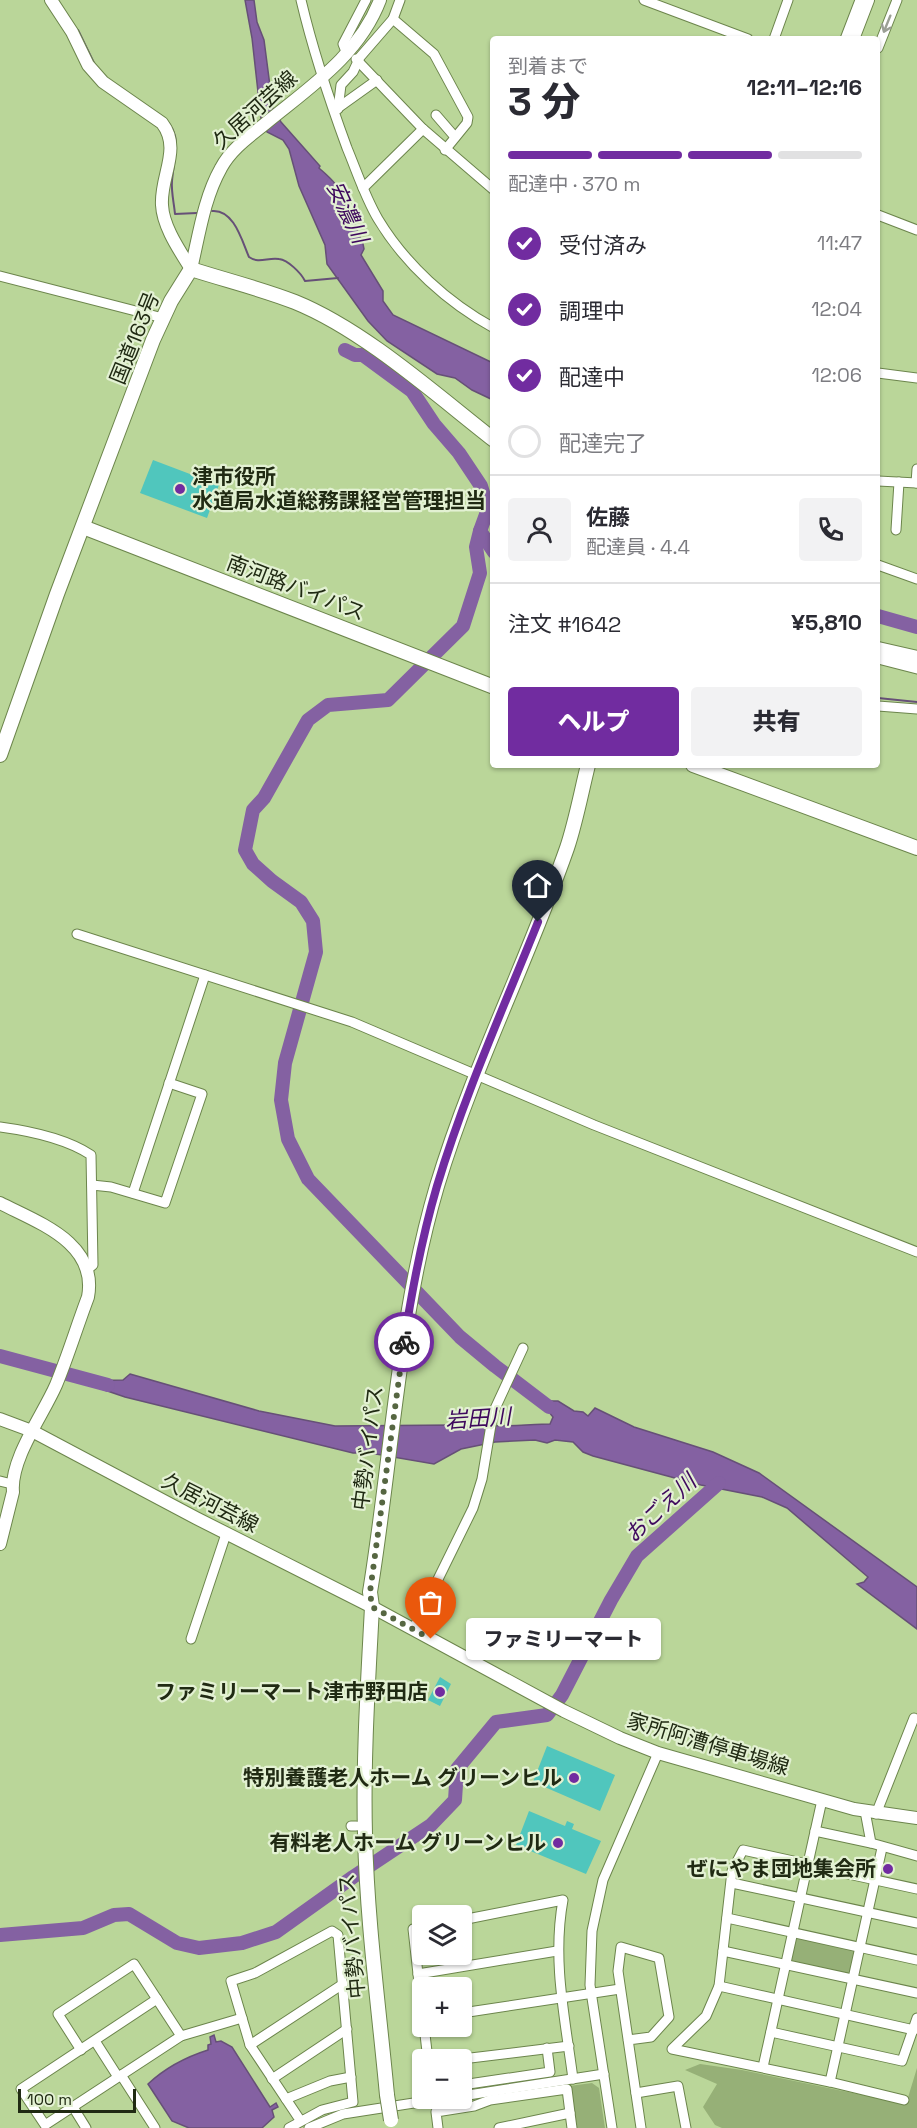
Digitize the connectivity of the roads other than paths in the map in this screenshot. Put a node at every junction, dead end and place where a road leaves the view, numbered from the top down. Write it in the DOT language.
graph roads {
  1 [pos="51,0"];
  2 [pos="301,0"];
  3 [pos="366,0"];
  4 [pos="380,0"];
  5 [pos="400,0"];
  6 [pos="644,0"];
  7 [pos="788,0"];
  8 [pos="860,0"];
  9 [pos="867,0"];
  10 [pos="897,0"];
  11 [pos="393,19"];
  12 [pos="740,36"];
  13 [pos="775,36"];
  14 [pos="846,36"];
  15 [pos="853,36"];
  16 [pos="880,43"];
  17 [pos="345,49"];
  18 [pos="357,59"];
  19 [pos="321,78"];
  20 [pos="377,80"];
  21 [pos="335,110"];
  22 [pos="436,115"];
  23 [pos="423,129"];
  24 [pos="455,137"];
  25 [pos="445,150"];
  26 [pos="490,187"];
  27 [pos="363,188"];
  28 [pos="880,216"];
  29 [pos="917,230"];
  30 [pos="191,269"];
  31 [pos="0,276"];
  32 [pos="163,318"];
  33 [pos="490,325"];
  34 [pos="880,373"];
  35 [pos="917,378"];
  36 [pos="490,437"];
  37 [pos="917,469"];
  38 [pos="880,481"];
  39 [pos="899,482"];
  40 [pos="916,483"];
  41 [pos="82,527"];
  42 [pos="896,530"];
  43 [pos="880,566"];
  44 [pos="917,579"];
  45 [pos="880,649"];
  46 [pos="917,658"];
  47 [pos="880,660"];
  48 [pos="917,669"];
  49 [pos="490,685"];
  50 [pos="880,706"];
  51 [pos="917,709"];
  52 [pos="0,755"];
  53 [pos="587,768"];
  54 [pos="701,768"];
  55 [pos="917,848"];
  56 [pos="77,934"];
  57 [pos="205,975"];
  58 [pos="476,1076"];
  59 [pos="169,1083"];
  60 [pos="0,1127"];
  61 [pos="92,1185"];
  62 [pos="133,1193"];
  63 [pos="0,1203"];
  64 [pos="917,1252"];
  65 [pos="88,1269"];
  66 [pos="523,1348"];
  67 [pos="0,1419"];
  68 [pos="32,1431"];
  69 [pos="6,1483"];
  70 [pos="226,1534"];
  71 [pos="0,1544"];
  72 [pos="372,1607"];
  73 [pos="413,1630"];
  74 [pos="191,1639"];
  75 [pos="914,1718"];
  76 [pos="658,1753"];
  77 [pos="822,1800"];
  78 [pos="871,1812"];
  79 [pos="917,1818"];
  80 [pos="815,1831"];
  81 [pos="871,1843"];
  82 [pos="882,1848"];
  83 [pos="917,1856"];
  84 [pos="807,1865"];
  85 [pos="875,1880"];
  86 [pos="732,1883"];
  87 [pos="917,1889"];
  88 [pos="800,1897"];
  89 [pos="868,1912"];
  90 [pos="472,1918"];
  91 [pos="727,1918"];
  92 [pos="917,1923"];
  93 [pos="793,1933"];
  94 [pos="860,1947"];
  95 [pos="557,1951"];
  96 [pos="723,1951"];
  97 [pos="917,1960"];
  98 [pos="786,1964"];
  99 [pos="417,1965"];
  100 [pos="418,1974"];
  101 [pos="418,1977"];
  102 [pos="853,1979"];
  103 [pos="343,1984"];
  104 [pos="719,1986"];
  105 [pos="620,1989"];
  106 [pos="592,1993"];
  107 [pos="917,1993"];
  108 [pos="561,1998"];
  109 [pos="157,1999"];
  110 [pos="778,2000"];
  111 [pos="472,2011"];
  112 [pos="845,2015"];
  113 [pos="242,2018"];
  114 [pos="917,2018"];
  115 [pos="347,2029"];
  116 [pos="914,2030"];
  117 [pos="771,2032"];
  118 [pos="181,2036"];
  119 [pos="628,2040"];
  120 [pos="95,2041"];
  121 [pos="250,2045"];
  122 [pos="569,2046"];
  123 [pos="838,2046"];
  124 [pos="547,2048"];
  125 [pos="81,2050"];
  126 [pos="472,2058"];
  127 [pos="763,2067"];
  128 [pos="604,2074"];
  129 [pos="120,2076"];
  130 [pos="351,2077"];
  131 [pos="272,2079"];
  132 [pos="573,2079"];
  133 [pos="830,2082"];
  134 [pos="472,2084"];
  135 [pos="636,2093"];
  136 [pos="472,2094"];
  137 [pos="286,2099"];
  138 [pos="904,2100"];
  139 [pos="412,2103"];
  140 [pos="73,2107"];
  141 [pos="570,2113"];
  142 [pos="300,2120"];
  143 [pos="391,2124"];
  144 [pos="86,2128"];
  145 [pos="155,2128"];
  146 [pos="289,2128"];
  147 [pos="309,2128"];
  148 [pos="438,2128"];
  149 [pos="499,2128"];
  150 [pos="572,2128"];
  151 [pos="612,2128"];
  152 [pos="641,2128"];
  153 [pos="686,2128"];
  1 -- 30 [label="main road"];
  2 -- 19 [label="street"];
  3 -- 17 [label="street"];
  4 -- 19 [label="main road, 久居河芸線"];
  5 -- 11 [label="street"];
  6 -- 12 [label="street"];
  7 -- 13 [label="street"];
  8 -- 14 [label="street"];
  9 -- 15 [label="highway"];
  10 -- 16 [label="street, one-way"];
  11 -- 18 [label="street"];
  11 -- 24 [label="street"];
  18 -- 20 [label="street"];
  18 -- 21 [label="street"];
  19 -- 21 [label="street"];
  19 -- 30 [label="main road, 久居河芸線"];
  20 -- 21 [label="street"];
  20 -- 23 [label="street"];
  21 -- 27 [label="street"];
  22 -- 24 [label="street"];
  23 -- 25 [label="street"];
  23 -- 27 [label="street"];
  24 -- 25 [label="street"];
  25 -- 26 [label="street"];
  27 -- 33 [label="street"];
  28 -- 29 [label="street"];
  30 -- 32 [label="highway, 国道163号"];
  30 -- 36 [label="highway"];
  31 -- 32 [label="street"];
  32 -- 41 [label="highway, 国道163号"];
  34 -- 35 [label="street"];
  37 -- 40 [label="street"];
  38 -- 39 [label="street"];
  39 -- 40 [label="street"];
  39 -- 42 [label="street"];
  41 -- 49 [label="highway, 南河路バイパス"];
  41 -- 52 [label="highway, 国道163号"];
  43 -- 44 [label="street"];
  45 -- 46 [label="highway"];
  47 -- 48 [label="street"];
  50 -- 51 [label="street"];
  53 -- 58 [label="highway, 中勢バイパス"];
  54 -- 55 [label="highway"];
  56 -- 57 [label="street"];
  57 -- 58 [label="street"];
  57 -- 59 [label="street"];
  58 -- 64 [label="street"];
  58 -- 72 [label="highway, 中勢バイパス"];
  59 -- 62 [label="street"];
  59 -- 62 [label="street"];
  60 -- 61 [label="street"];
  61 -- 62 [label="street"];
  61 -- 65 [label="street"];
  63 -- 65 [label="main road"];
  65 -- 68 [label="main road"];
  66 -- 73 [label="street"];
  67 -- 68 [label="main road, 久居河芸線"];
  68 -- 69 [label="main road"];
  68 -- 70 [label="main road, 久居河芸線"];
  69 -- 71 [label="main road"];
  70 -- 72 [label="main road, 久居河芸線"];
  70 -- 74 [label="street"];
  72 -- 73 [label="main road, 家所阿漕停車場線"];
  72 -- 143 [label="highway, 中勢バイパス, bridge"];
  73 -- 76 [label="main road, 家所阿漕停車場線"];
  75 -- 78 [label="street"];
  76 -- 77 [label="main road, 家所阿漕停車場線"];
  76 -- 106 [label="street"];
  77 -- 78 [label="main road, 家所阿漕停車場線"];
  77 -- 80 [label="street"];
  78 -- 79 [label="main road, 家所阿漕停車場線"];
  78 -- 81 [label="street"];
  80 -- 81 [label="street"];
  80 -- 84 [label="street"];
  81 -- 82 [label="street"];
  82 -- 83 [label="street"];
  82 -- 85 [label="street"];
  84 -- 85 [label="street"];
  84 -- 86 [label="street"];
  84 -- 88 [label="street"];
  85 -- 87 [label="street"];
  85 -- 89 [label="street"];
  86 -- 88 [label="street"];
  86 -- 91 [label="street"];
  88 -- 89 [label="street"];
  88 -- 93 [label="street"];
  89 -- 92 [label="street"];
  89 -- 94 [label="street"];
  90 -- 95 [label="street"];
  91 -- 93 [label="street"];
  91 -- 96 [label="street"];
  93 -- 94 [label="street"];
  93 -- 98 [label="street"];
  94 -- 97 [label="street"];
  94 -- 102 [label="street"];
  95 -- 100 [label="street"];
  95 -- 108 [label="street"];
  96 -- 98 [label="street"];
  96 -- 104 [label="street"];
  98 -- 102 [label="street"];
  98 -- 110 [label="street"];
  99 -- 100 [label="street"];
  100 -- 101 [label="street"];
  102 -- 107 [label="street"];
  102 -- 112 [label="street"];
  103 -- 113 [label="street"];
  103 -- 115 [label="street"];
  103 -- 121 [label="street"];
  104 -- 110 [label="street"];
  104 -- 127 [label="street"];
  105 -- 106 [label="street"];
  105 -- 119 [label="street"];
  105 -- 119 [label="street"];
  106 -- 108 [label="street"];
  106 -- 128 [label="street"];
  108 -- 111 [label="street"];
  108 -- 122 [label="street"];
  109 -- 118 [label="street"];
  109 -- 120 [label="street"];
  109 -- 125 [label="street"];
  110 -- 112 [label="street"];
  110 -- 117 [label="street"];
  112 -- 116 [label="street"];
  112 -- 123 [label="street"];
  113 -- 118 [label="street"];
  113 -- 121 [label="street"];
  114 -- 116 [label="street"];
  115 -- 130 [label="street"];
  115 -- 131 [label="street"];
  116 -- 123 [label="street"];
  117 -- 123 [label="street"];
  117 -- 127 [label="street"];
  118 -- 129 [label="street"];
  119 -- 135 [label="street"];
  120 -- 125 [label="street"];
  120 -- 129 [label="street"];
  121 -- 131 [label="street"];
  122 -- 124 [label="street"];
  122 -- 132 [label="street"];
  123 -- 133 [label="street"];
  124 -- 126 [label="street"];
  124 -- 134 [label="street"];
  125 -- 140 [label="street"];
  127 -- 133 [label="street"];
  128 -- 132 [label="street"];
  128 -- 151 [label="street"];
  129 -- 140 [label="street"];
  129 -- 145 [label="street"];
  130 -- 137 [label="street"];
  130 -- 142 [label="street"];
  131 -- 137 [label="street"];
  132 -- 136 [label="street"];
  133 -- 138 [label="street"];
  135 -- 152 [label="street"];
  135 -- 153 [label="street"];
  137 -- 142 [label="street"];
  139 -- 147 [label="street"];
  140 -- 144 [label="street"];
  141 -- 148 [label="street"];
  141 -- 149 [label="street"];
  141 -- 150 [label="street"];
  142 -- 146 [label="street"];
}
